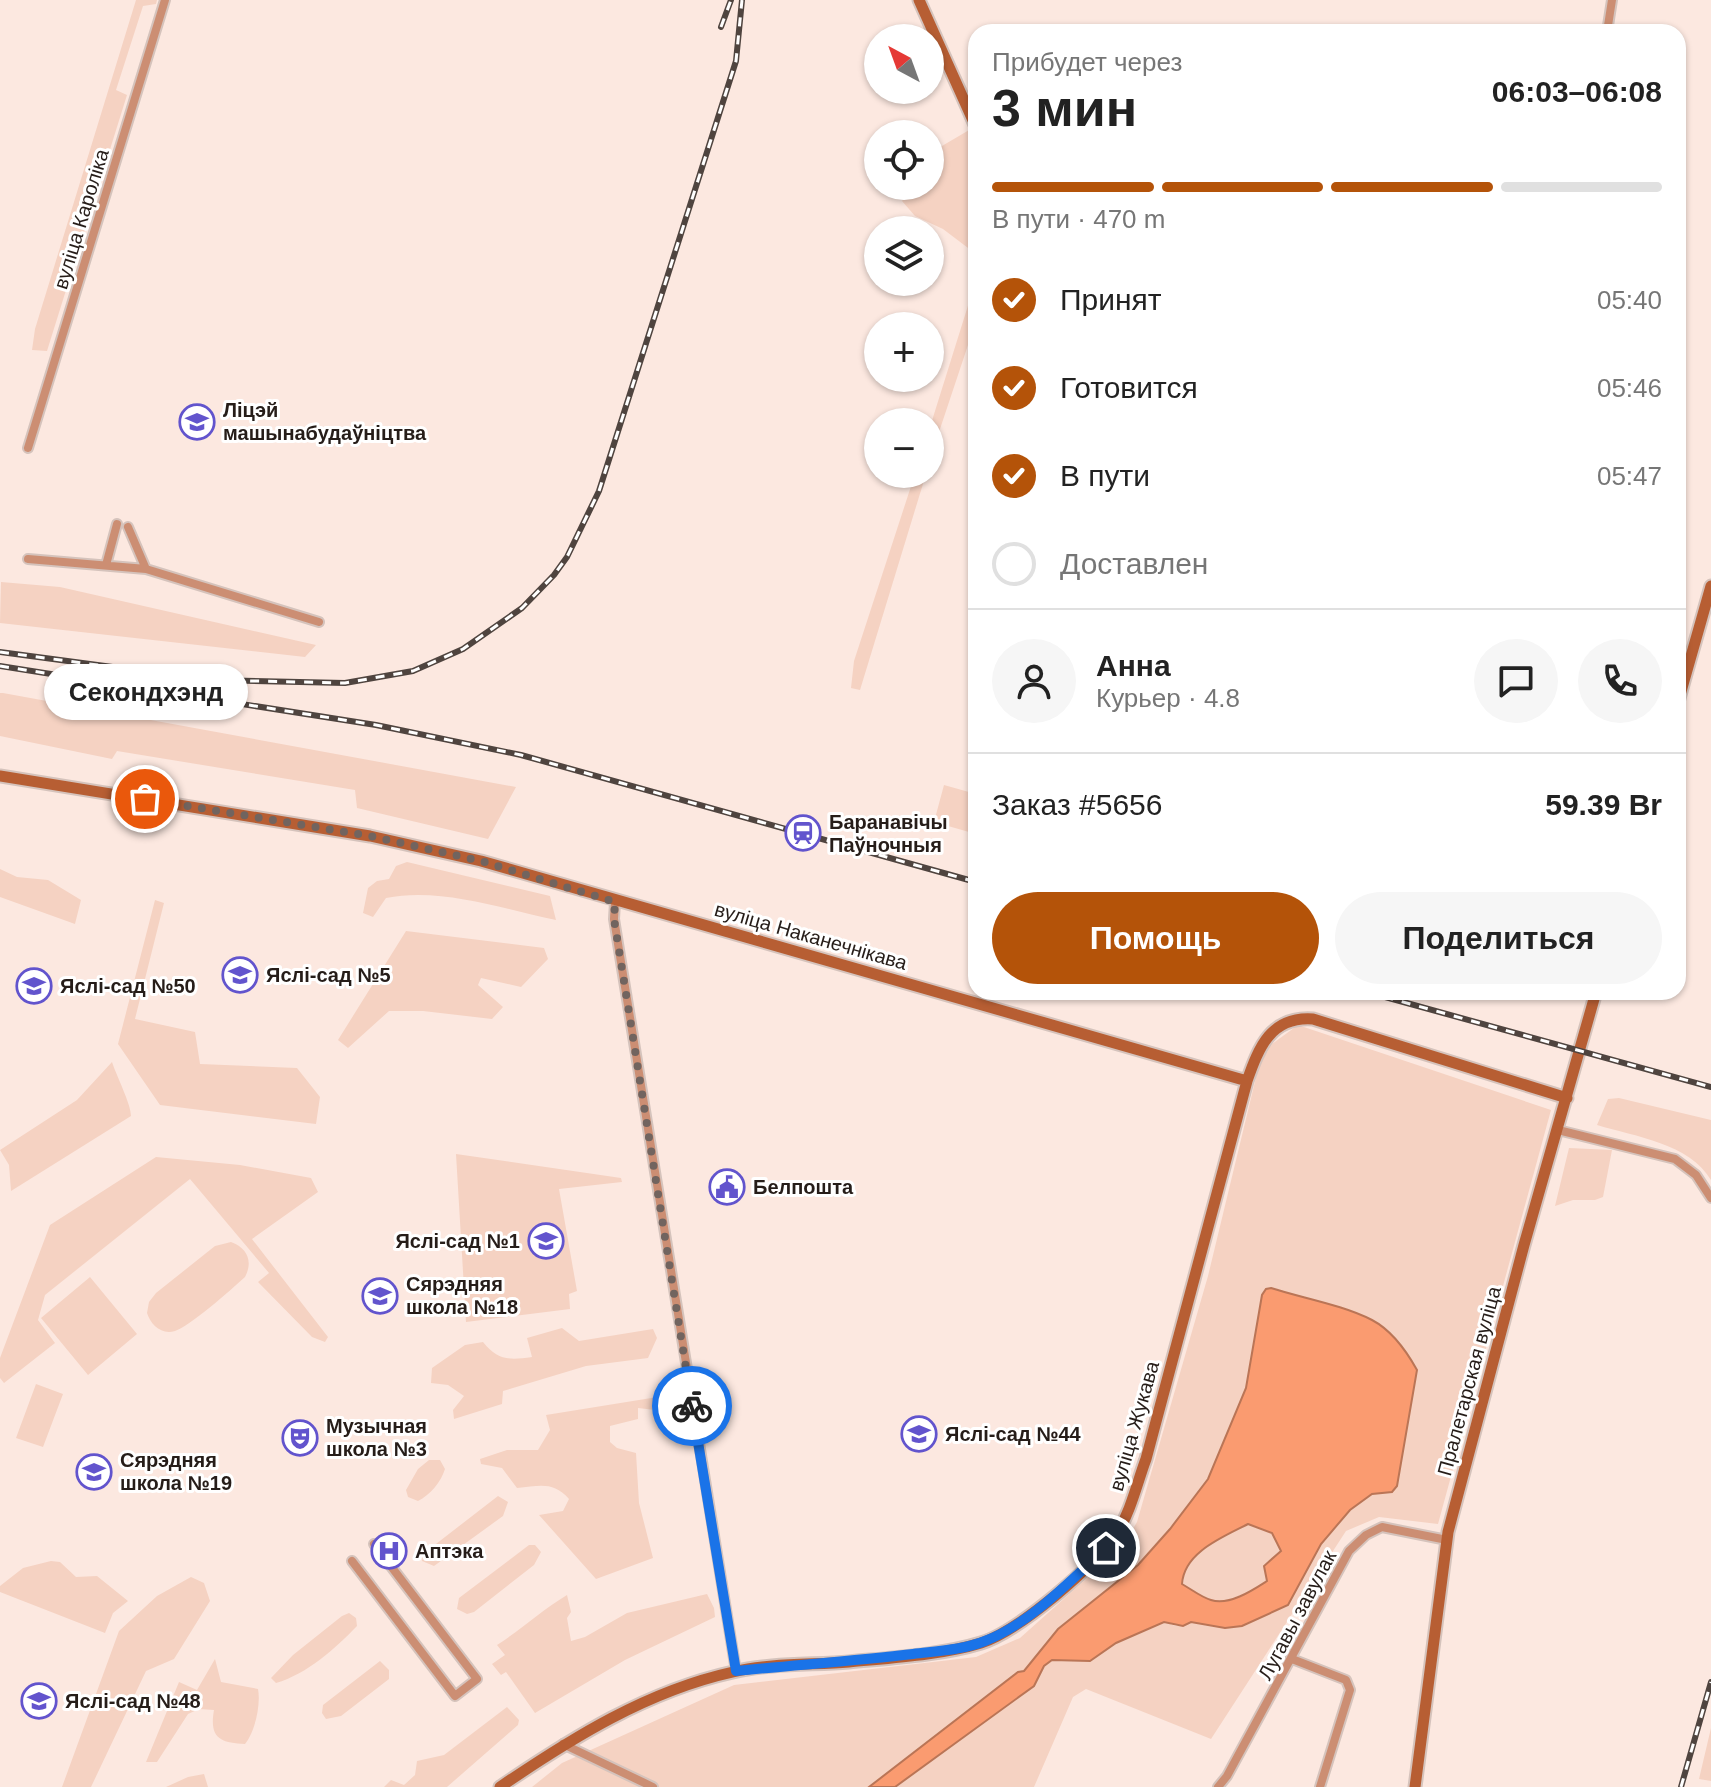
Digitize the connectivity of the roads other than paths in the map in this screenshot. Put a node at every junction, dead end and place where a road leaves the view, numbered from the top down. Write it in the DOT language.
graph roads {
  1 [pos="165,0"];
  2 [pos="919,0"];
  3 [pos="1612,0"];
  4 [pos="1608,24"];
  5 [pos="968,109"];
  6 [pos="28,448"];
  7 [pos="117,524"];
  8 [pos="128,527"];
  9 [pos="28,559"];
  10 [pos="106,565"];
  11 [pos="146,569"];
  12 [pos="1711,586"];
  13 [pos="319,622"];
  14 [pos="1686,674"];
  15 [pos="0,776"];
  16 [pos="615,902"];
  17 [pos="1594,1000"];
  18 [pos="1247,1081"];
  19 [pos="1567,1098"];
  20 [pos="1558,1130"];
  21 [pos="1711,1198"];
  22 [pos="1447,1540"];
  23 [pos="374,1544"];
  24 [pos="352,1561"];
  25 [pos="1292,1659"];
  26 [pos="736,1671"];
  27 [pos="563,1744"];
  28 [pos="500,1787"];
  29 [pos="653,1787"];
  30 [pos="1218,1787"];
  31 [pos="1320,1787"];
  32 [pos="1415,1787"];
  1 -- 6 [label="street, вуліца Кароліка"];
  2 -- 5 [label="main road"];
  3 -- 4 [label="street"];
  7 -- 10 [label="street"];
  8 -- 11 [label="street"];
  9 -- 10 [label="street"];
  10 -- 11 [label="street"];
  11 -- 13 [label="street"];
  12 -- 14 [label="main road"];
  15 -- 16 [label="main road, вуліца Наканечнікава"];
  16 -- 18 [label="main road, вуліца Наканечнікава"];
  16 -- 26 [label="street"];
  17 -- 19 [label="main road, Пралетарская вуліца"];
  18 -- 19 [label="main road"];
  18 -- 26 [label="main road, вуліца Жукава"];
  19 -- 20 [label="main road, Пралетарская вуліца"];
  20 -- 21 [label="street"];
  20 -- 22 [label="main road, Пралетарская вуліца"];
  22 -- 25 [label="street, Лугавы завулак"];
  22 -- 32 [label="main road, Пралетарская вуліца"];
  23 -- 24 [label="street"];
  25 -- 30 [label="street, Лугавы завулак"];
  25 -- 31 [label="street"];
  26 -- 27 [label="main road, вуліца Жукава"];
  27 -- 28 [label="main road, вуліца Жукава"];
  27 -- 29 [label="street"];
}
